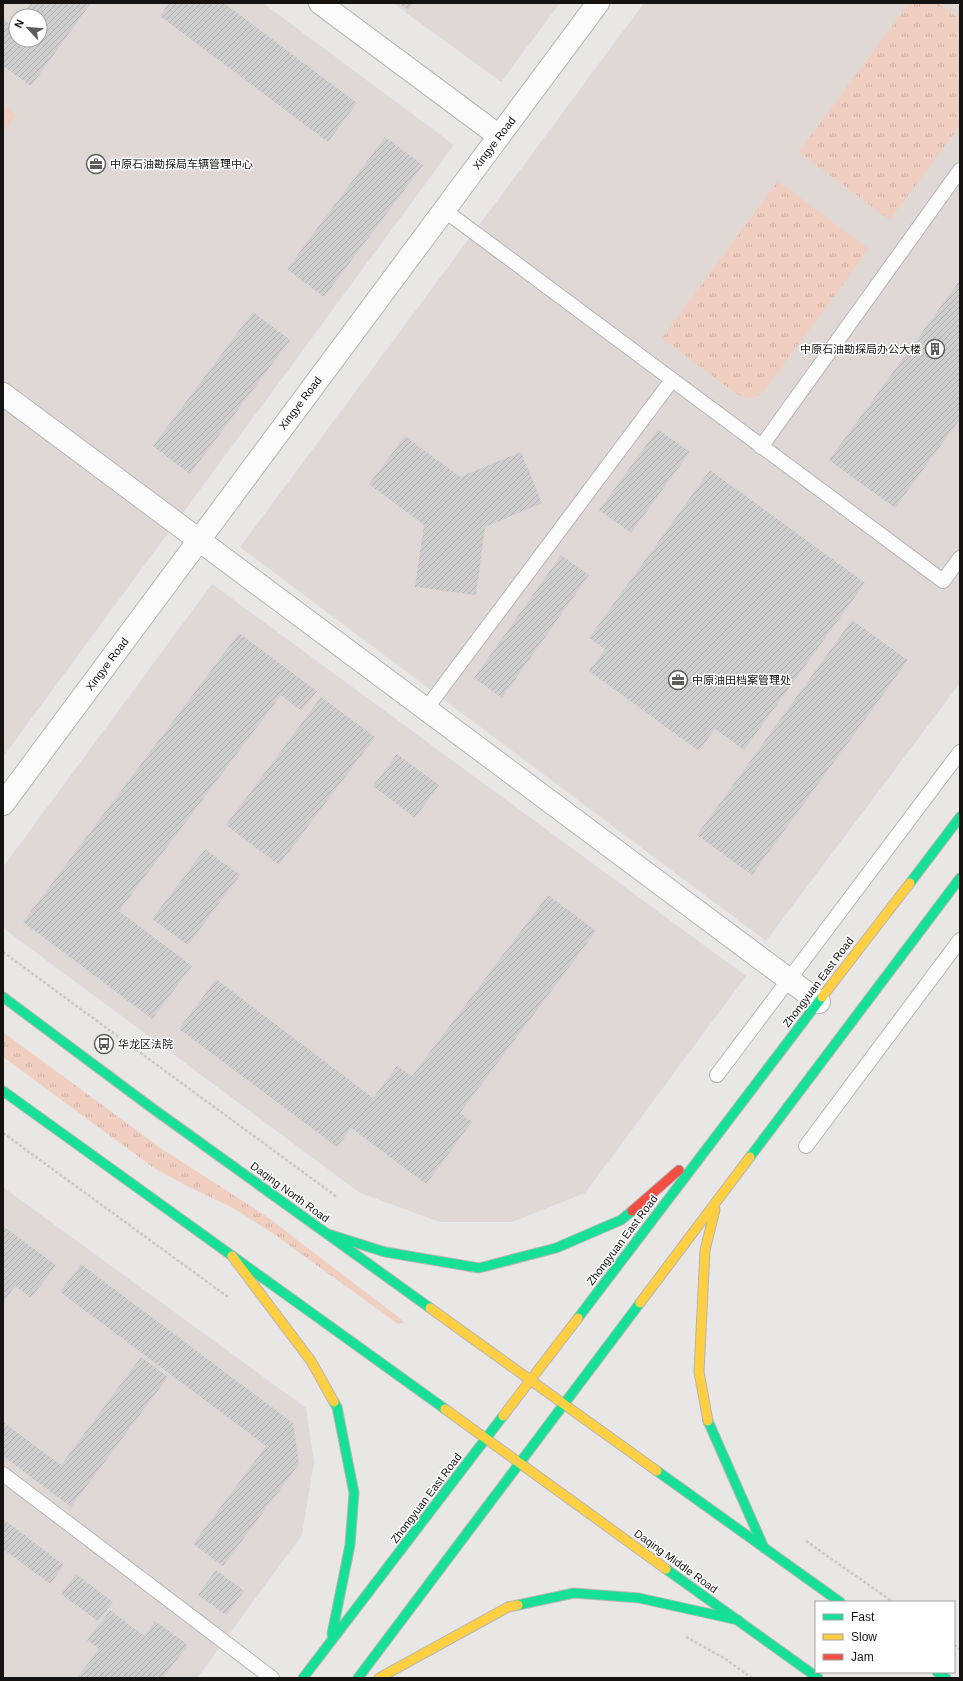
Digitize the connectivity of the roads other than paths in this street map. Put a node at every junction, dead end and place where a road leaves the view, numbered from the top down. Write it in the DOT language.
graph roads {
  1 [pos="320,3"];
  2 [pos="598,3"];
  3 [pos="499,136"];
  4 [pos="960,170"];
  5 [pos="444,210"];
  6 [pos="672,380"];
  7 [pos="3,394"];
  8 [pos="761,446"];
  9 [pos="198,541"];
  10 [pos="960,558"];
  11 [pos="426,709"];
  12 [pos="960,752"];
  13 [pos="3,804"];
  14 [pos="960,817"];
  15 [pos="960,878"];
  16 [pos="960,940"];
  17 [pos="788,980"];
  18 [pos="3,997"];
  19 [pos="819,1002"];
  20 [pos="717,1075"];
  21 [pos="3,1091"];
  22 [pos="712,1142"];
  23 [pos="806,1146"];
  24 [pos="717,1201"];
  25 [pos="328,1234"];
  26 [pos="232,1256"];
  27 [pos="531,1380"];
  28 [pos="565,1404"];
  29 [pos="486,1439"];
  30 [pos="520,1463"];
  31 [pos="3,1474"];
  32 [pos="764,1548"];
  33 [pos="839,1601"];
  34 [pos="738,1620"];
  35 [pos="330,1643"];
  36 [pos="272,1678"];
  37 [pos="303,1678"];
  38 [pos="358,1678"];
  39 [pos="379,1678"];
  40 [pos="818,1678"];
  1 -- 3 [label="street"];
  2 -- 3 [label="street, Xingye Road"];
  3 -- 5 [label="street, Xingye Road"];
  4 -- 8 [label="lane"];
  5 -- 6 [label="lane"];
  5 -- 9 [label="street, Xingye Road"];
  6 -- 8 [label="lane"];
  6 -- 11 [label="lane"];
  7 -- 9 [label="street"];
  8 -- 10 [label="lane"];
  9 -- 11 [label="street"];
  9 -- 13 [label="street, Xingye Road"];
  11 -- 17 [label="street"];
  12 -- 17 [label="lane"];
  14 -- 19 [label="main road, Zhongyuan East Road"];
  15 -- 24 [label="main road"];
  16 -- 23 [label="lane"];
  17 -- 19 [label="street"];
  17 -- 20 [label="lane"];
  18 -- 25 [label="main road, Daqing North Road"];
  19 -- 22 [label="main road, Zhongyuan East Road"];
  21 -- 26 [label="main road"];
  22 -- 25 [label="main road"];
  22 -- 27 [label="main road, Zhongyuan East Road"];
  24 -- 28 [label="main road"];
  24 -- 32 [label="main road"];
  25 -- 27 [label="main road, Daqing North Road"];
  26 -- 29 [label="main road"];
  26 -- 35 [label="main road"];
  27 -- 28 [label="main road, Daqing North Road"];
  27 -- 29 [label="main road, Zhongyuan East Road"];
  28 -- 30 [label="main road"];
  28 -- 32 [label="main road"];
  29 -- 30 [label="main road"];
  29 -- 35 [label="main road, Zhongyuan East Road"];
  30 -- 34 [label="main road, Daqing Middle Road"];
  30 -- 38 [label="main road"];
  31 -- 36 [label="lane"];
  32 -- 33 [label="main road"];
  34 -- 39 [label="main road"];
  34 -- 40 [label="main road, Daqing Middle Road"];
  35 -- 37 [label="main road, Zhongyuan East Road"];
}
